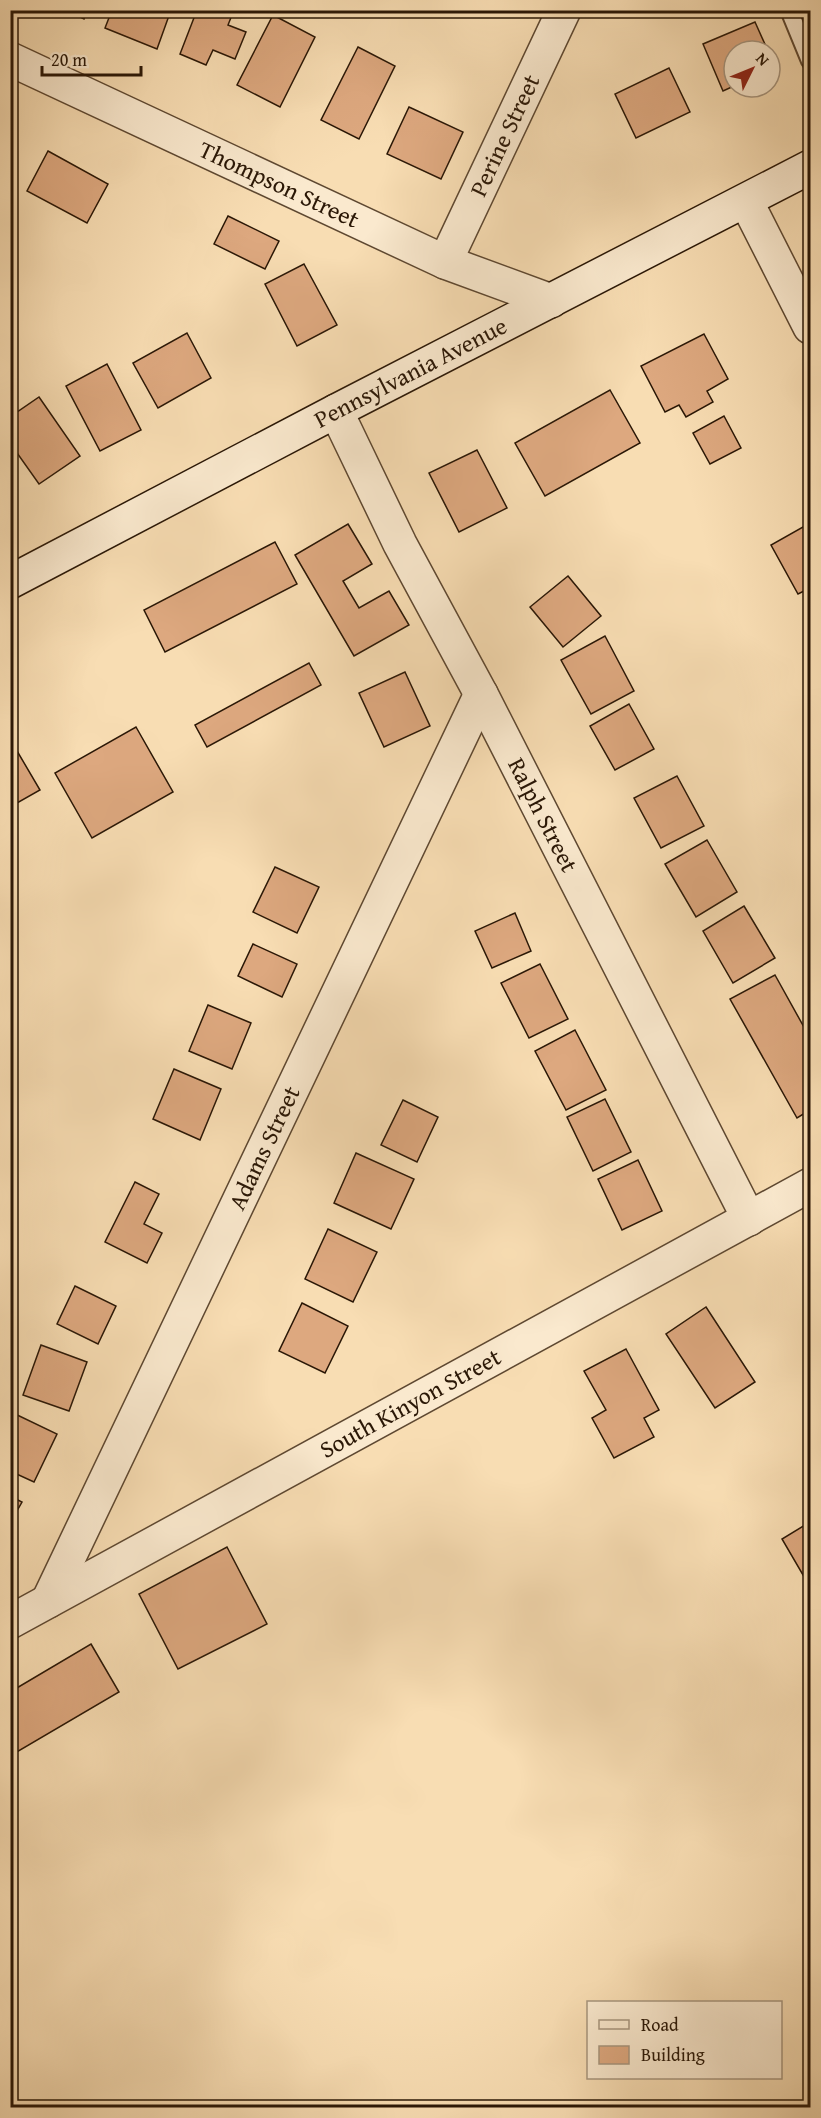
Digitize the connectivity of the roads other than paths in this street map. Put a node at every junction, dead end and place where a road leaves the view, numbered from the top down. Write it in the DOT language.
graph roads {
  1 [pos="564,10"];
  2 [pos="789,10"];
  3 [pos="10,59"];
  4 [pos="810,61"];
  5 [pos="810,167"];
  6 [pos="747,201"];
  7 [pos="446,262"];
  8 [pos="551,301"];
  9 [pos="810,327"];
  10 [pos="336,411"];
  11 [pos="10,582"];
  12 [pos="481,694"];
  13 [pos="810,1185"];
  14 [pos="749,1219"];
  15 [pos="48,1601"];
  16 [pos="10,1622"];
  1 -- 7 [label="street, Perine Street"];
  2 -- 4 [label="lane"];
  3 -- 7 [label="street, Thompson Street"];
  5 -- 6 [label="street, Pennsylvania Avenue"];
  6 -- 8 [label="street, Pennsylvania Avenue"];
  6 -- 9 [label="street"];
  7 -- 8 [label="street, Thompson Street"];
  8 -- 10 [label="street, Pennsylvania Avenue"];
  10 -- 11 [label="street, Pennsylvania Avenue"];
  10 -- 12 [label="street, Ralph Street"];
  12 -- 14 [label="street, Ralph Street"];
  12 -- 15 [label="street, Adams Street"];
  13 -- 14 [label="street, South Kinyon Street"];
  14 -- 15 [label="street, South Kinyon Street"];
  15 -- 16 [label="street, South Kinyon Street"];
}
